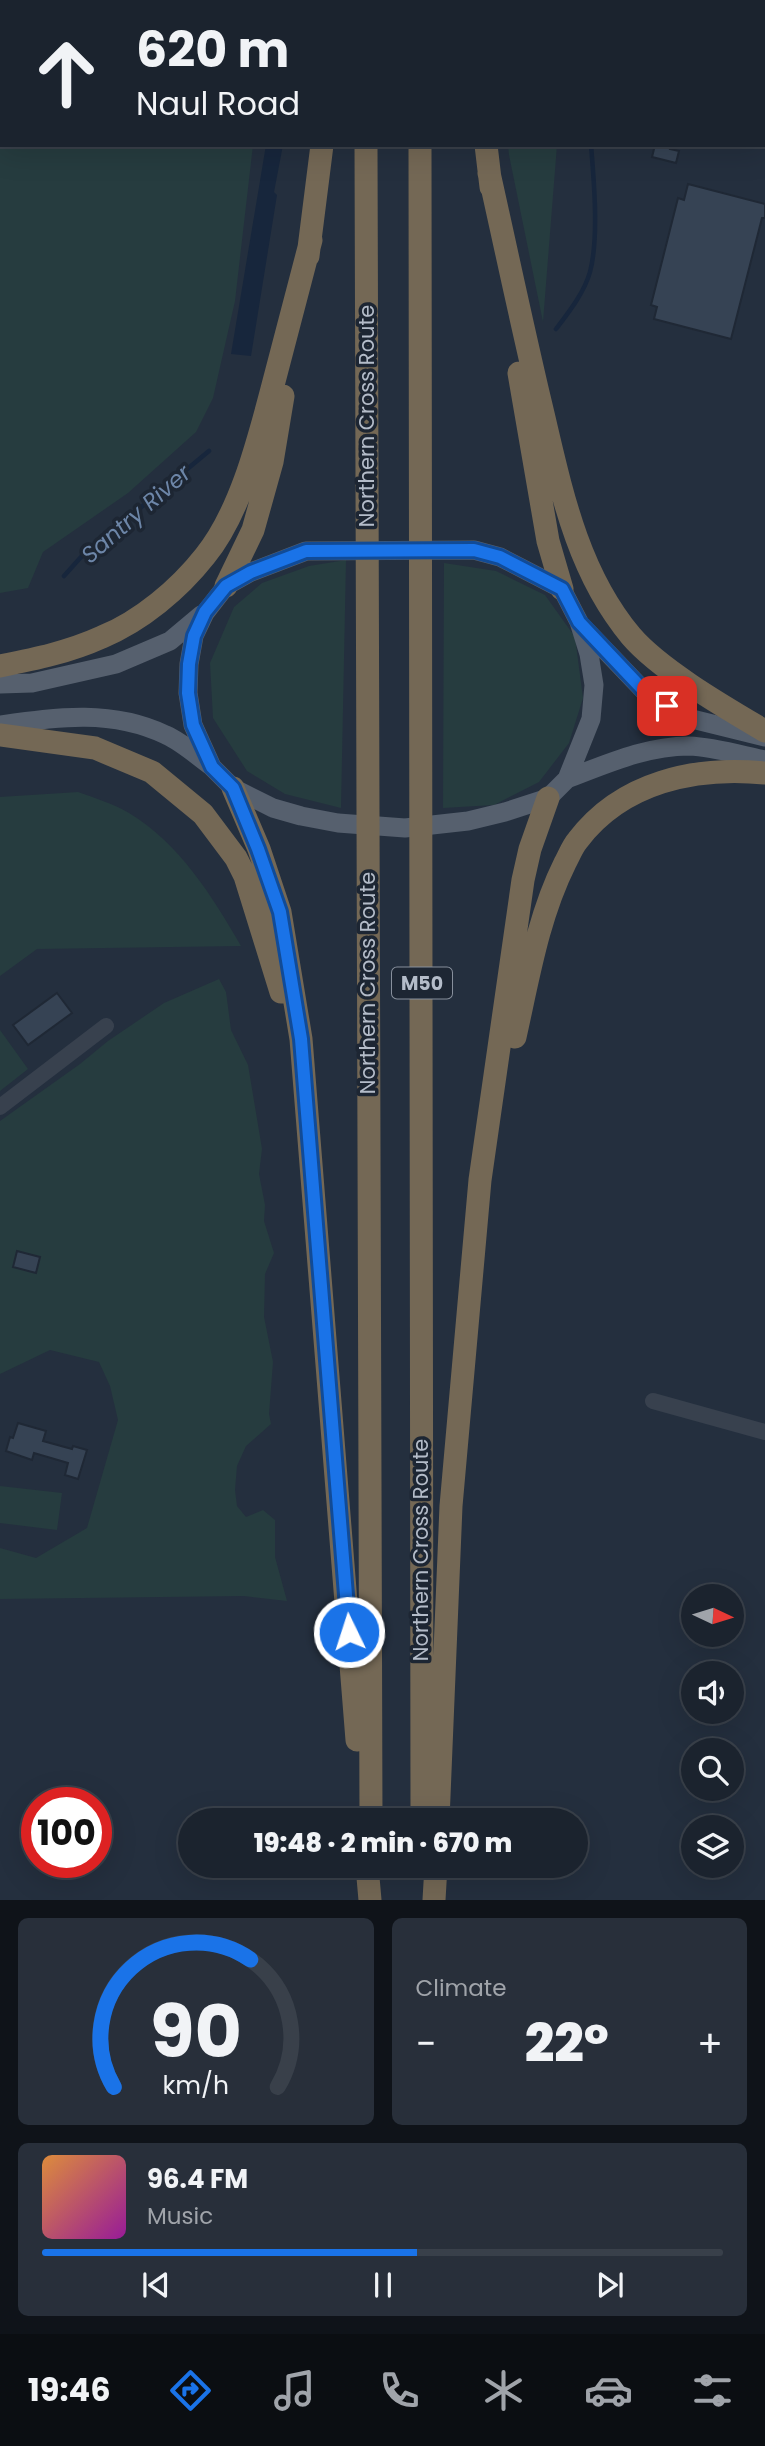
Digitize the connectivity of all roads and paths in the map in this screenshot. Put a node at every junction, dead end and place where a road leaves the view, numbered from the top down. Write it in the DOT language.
graph roads {
  1 [pos="322,147"];
  2 [pos="366,147"];
  3 [pos="420,147"];
  4 [pos="486,147"];
  5 [pos="489,173"];
  6 [pos="311,240"];
  7 [pos="226,586"];
  8 [pos="562,589"];
  9 [pos="205,612"];
  10 [pos="579,622"];
  11 [pos="0,666"];
  12 [pos="0,684"];
  13 [pos="0,724"];
  14 [pos="765,731"];
  15 [pos="0,735"];
  16 [pos="765,737"];
  17 [pos="765,760"];
  18 [pos="212,767"];
  19 [pos="765,773"];
  20 [pos="567,779"];
  21 [pos="233,788"];
  22 [pos="548,798"];
  23 [pos="106,1026"];
  24 [pos="0,1107"];
  25 [pos="310,1150"];
  26 [pos="480,1180"];
  27 [pos="653,1401"];
  28 [pos="765,1432"];
  29 [pos="363,1808"];
  30 [pos="371,1808"];
  31 [pos="422,1808"];
  32 [pos="438,1808"];
  33 [pos="370,1878"];
  34 [pos="422,1878"];
  35 [pos="435,1878"];
  36 [pos="371,1900"];
  37 [pos="423,1900"];
  38 [pos="434,1900"];
  1 -- 6 [label="highway"];
  2 -- 30 [label="highway, Northern Cross Route / M50"];
  3 -- 31 [label="highway, Northern Cross Route / M50"];
  4 -- 5 [label="highway"];
  5 -- 8 [label="highway"];
  5 -- 14 [label="highway"];
  6 -- 7 [label="highway"];
  6 -- 11 [label="highway"];
  7 -- 8 [label="main road"];
  7 -- 9 [label="main road"];
  8 -- 10 [label="main road"];
  9 -- 12 [label="main road"];
  9 -- 18 [label="main road"];
  10 -- 16 [label="main road"];
  10 -- 20 [label="main road"];
  13 -- 18 [label="main road"];
  15 -- 25 [label="highway"];
  17 -- 20 [label="main road"];
  18 -- 21 [label="main road"];
  19 -- 26 [label="highway"];
  20 -- 22 [label="main road"];
  21 -- 22 [label="main road"];
  21 -- 25 [label="highway"];
  22 -- 26 [label="highway"];
  23 -- 24 [label="street"];
  25 -- 29 [label="highway"];
  26 -- 32 [label="highway"];
  27 -- 28 [label="street"];
  33 -- 36 [label="highway"];
  34 -- 37 [label="highway"];
  35 -- 38 [label="highway"];
}
